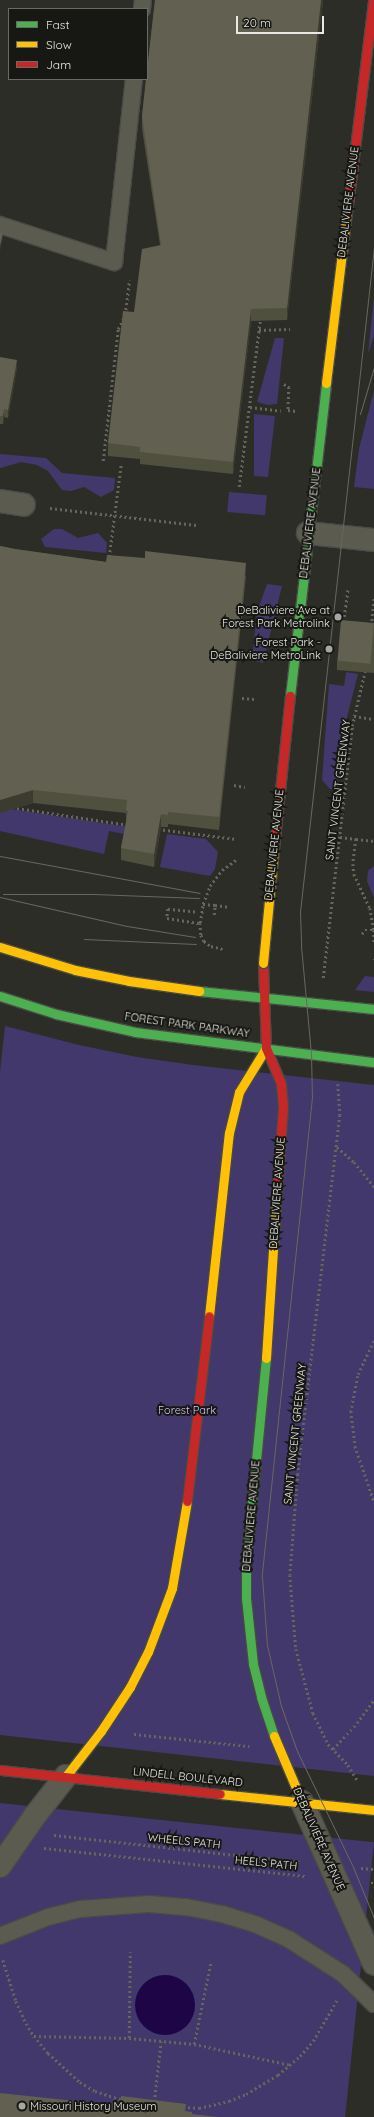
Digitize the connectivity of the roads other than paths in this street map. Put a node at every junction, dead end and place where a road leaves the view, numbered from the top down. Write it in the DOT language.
graph roads {
  1 [pos="373,0"];
  2 [pos="134,80"];
  3 [pos="0,225"];
  4 [pos="0,501"];
  5 [pos="24,504"];
  6 [pos="308,533"];
  7 [pos="374,540"];
  8 [pos="0,947"];
  9 [pos="0,996"];
  10 [pos="264,998"];
  11 [pos="374,1009"];
  12 [pos="266,1048"];
  13 [pos="374,1062"];
  14 [pos="0,1770"];
  15 [pos="66,1776"];
  16 [pos="302,1802"];
  17 [pos="374,1810"];
  18 [pos="0,1866"];
  19 [pos="0,1936"];
  20 [pos="374,1964"];
  21 [pos="374,2004"];
  1 -- 6 [label="main road, DEBALIVIERE AVENUE"];
  2 -- 3 [label="lane"];
  4 -- 5 [label="street"];
  6 -- 7 [label="street"];
  6 -- 10 [label="main road, DEBALIVIERE AVENUE, bridge"];
  8 -- 10 [label="main road"];
  9 -- 12 [label="main road, FOREST PARK PARKWAY"];
  10 -- 11 [label="main road"];
  10 -- 12 [label="main road, DEBALIVIERE AVENUE"];
  12 -- 13 [label="main road, FOREST PARK PARKWAY"];
  12 -- 15 [label="main road"];
  12 -- 16 [label="main road, DEBALIVIERE AVENUE"];
  14 -- 15 [label="main road, LINDELL BOULEVARD"];
  15 -- 16 [label="main road, LINDELL BOULEVARD"];
  15 -- 18 [label="street"];
  16 -- 17 [label="main road, LINDELL BOULEVARD"];
  16 -- 20 [label="street, DEBALIVIERE AVENUE"];
  19 -- 21 [label="lane"];
}
